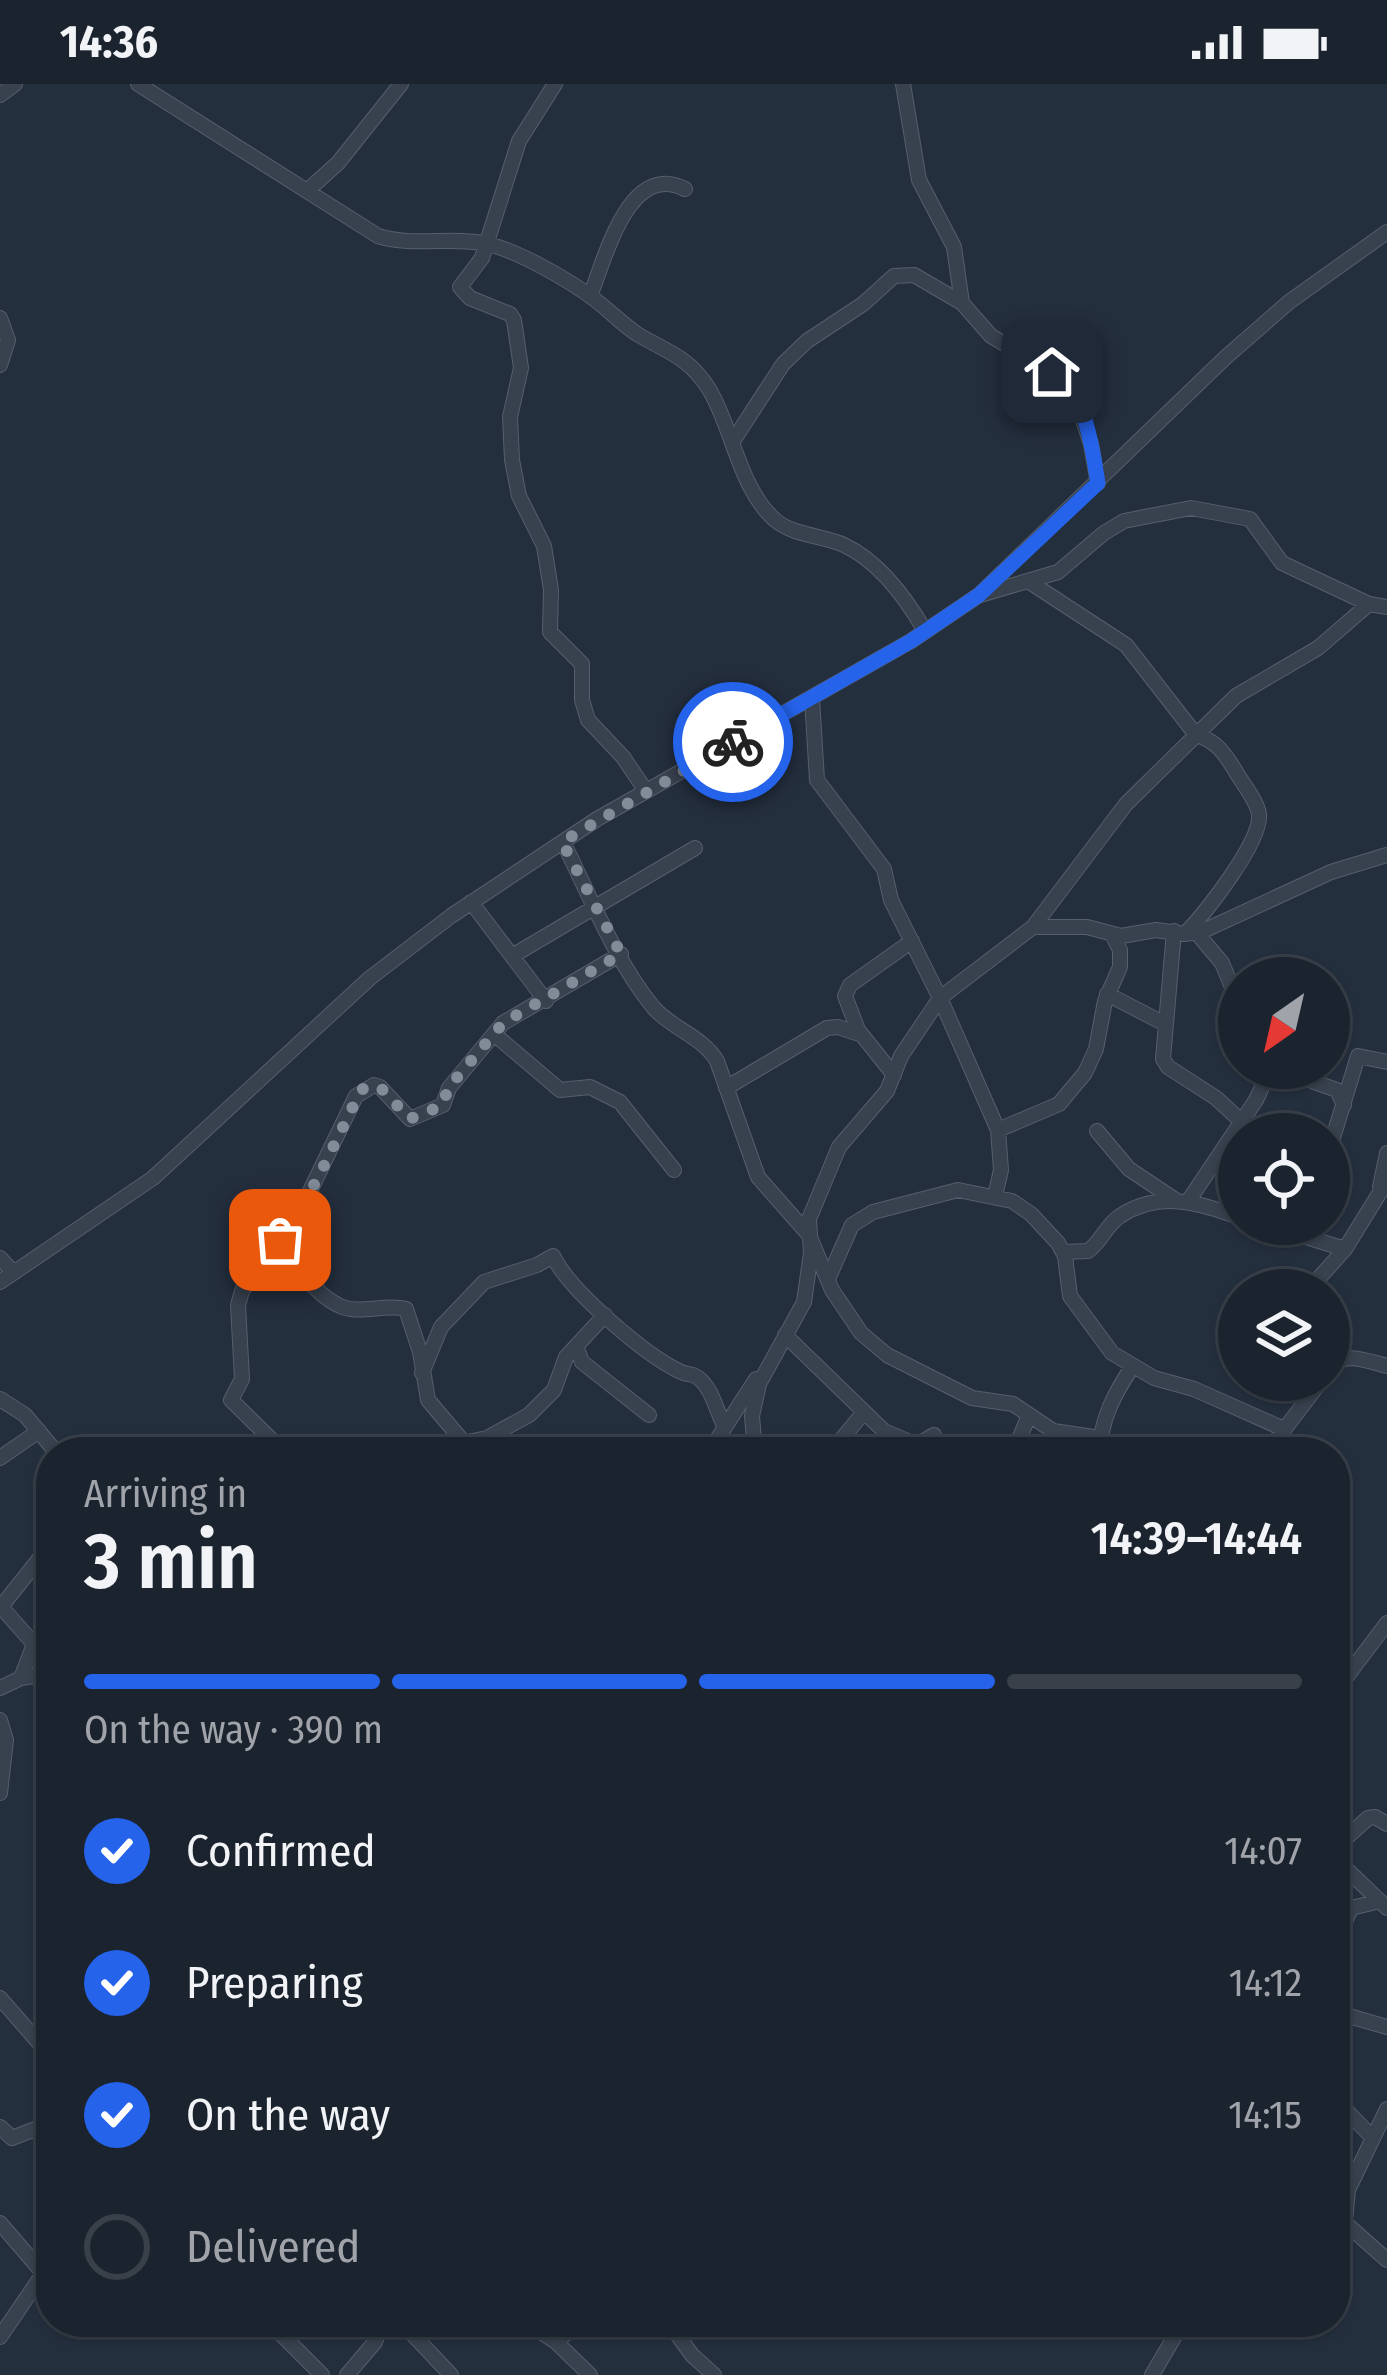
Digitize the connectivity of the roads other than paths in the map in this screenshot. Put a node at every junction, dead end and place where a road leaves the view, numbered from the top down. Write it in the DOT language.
graph roads {
  1 [pos="15,84"];
  2 [pos="138,84"];
  3 [pos="401,84"];
  4 [pos="555,84"];
  5 [pos="903,84"];
  6 [pos="0,95"];
  7 [pos="686,189"];
  8 [pos="308,190"];
  9 [pos="1387,232"];
  10 [pos="487,244"];
  11 [pos="590,296"];
  12 [pos="962,303"];
  13 [pos="0,318"];
  14 [pos="0,365"];
  15 [pos="733,440"];
  16 [pos="1098,483"];
  17 [pos="1030,583"];
  18 [pos="979,595"];
  19 [pos="1369,604"];
  20 [pos="1387,607"];
  21 [pos="925,632"];
  22 [pos="812,698"];
  23 [pos="1196,735"];
  24 [pos="646,791"];
  25 [pos="562,842"];
  26 [pos="695,848"];
  27 [pos="1387,855"];
  28 [pos="471,902"];
  29 [pos="594,904"];
  30 [pos="1033,927"];
  31 [pos="1185,932"];
  32 [pos="1112,934"];
  33 [pos="912,941"];
  34 [pos="621,954"];
  35 [pos="512,956"];
  36 [pos="1218,960"];
  37 [pos="1107,994"];
  38 [pos="940,998"];
  39 [pos="546,1000"];
  40 [pos="1165,1024"];
  41 [pos="494,1034"];
  42 [pos="860,1034"];
  43 [pos="1387,1062"];
  44 [pos="894,1075"];
  45 [pos="726,1088"];
  46 [pos="1336,1089"];
  47 [pos="1345,1105"];
  48 [pos="1232,1113"];
  49 [pos="1342,1113"];
  50 [pos="998,1130"];
  51 [pos="1097,1131"];
  52 [pos="1218,1151"];
  53 [pos="1387,1153"];
  54 [pos="674,1170"];
  55 [pos="1383,1186"];
  56 [pos="995,1196"];
  57 [pos="1181,1199"];
  58 [pos="1218,1210"];
  59 [pos="809,1235"];
  60 [pos="1334,1245"];
  61 [pos="1346,1249"];
  62 [pos="1063,1252"];
  63 [pos="0,1258"];
  64 [pos="265,1259"];
  65 [pos="1327,1269"];
  66 [pos="7,1277"];
  67 [pos="828,1279"];
  68 [pos="605,1316"];
  69 [pos="785,1335"];
  70 [pos="576,1346"];
  71 [pos="1350,1359"];
  72 [pos="767,1366"];
  73 [pos="1387,1366"];
  74 [pos="1132,1367"];
  75 [pos="422,1373"];
  76 [pos="0,1399"];
  77 [pos="1306,1401"];
  78 [pos="864,1412"];
  79 [pos="649,1415"];
  80 [pos="1029,1415"];
  81 [pos="725,1427"];
  82 [pos="1284,1429"];
  83 [pos="39,1431"];
  84 [pos="934,1435"];
  85 [pos="44,1437"];
  86 [pos="267,1437"];
  87 [pos="458,1437"];
  88 [pos="489,1437"];
  89 [pos="716,1437"];
  90 [pos="755,1437"];
  91 [pos="843,1437"];
  92 [pos="895,1437"];
  93 [pos="931,1437"];
  94 [pos="1020,1437"];
  95 [pos="1069,1437"];
  96 [pos="1103,1437"];
  97 [pos="1278,1437"];
  98 [pos="0,1458"];
  99 [pos="36,1563"];
  100 [pos="1387,1624"];
  101 [pos="1350,1672"];
  102 [pos="36,1676"];
  103 [pos="21,1678"];
  104 [pos="0,1688"];
  105 [pos="0,1720"];
  106 [pos="0,1793"];
  107 [pos="1387,1824"];
  108 [pos="1350,1834"];
  109 [pos="1350,1872"];
  110 [pos="1383,1904"];
  111 [pos="1350,1910"];
  112 [pos="0,1998"];
  113 [pos="1350,2015"];
  114 [pos="1384,2022"];
  115 [pos="36,2039"];
  116 [pos="1387,2109"];
  117 [pos="1350,2114"];
  118 [pos="0,2127"];
  119 [pos="36,2129"];
  120 [pos="1372,2137"];
  121 [pos="1350,2185"];
  122 [pos="0,2223"];
  123 [pos="1350,2226"];
  124 [pos="36,2257"];
  125 [pos="1387,2260"];
  126 [pos="36,2284"];
  127 [pos="0,2337"];
  128 [pos="284,2337"];
  129 [pos="377,2337"];
  130 [pos="415,2337"];
  131 [pos="548,2337"];
  132 [pos="562,2337"];
  133 [pos="679,2337"];
  134 [pos="1174,2337"];
  135 [pos="556,2342"];
  136 [pos="352,2374"];
  137 [pos="322,2375"];
  138 [pos="452,2375"];
  139 [pos="590,2375"];
  140 [pos="714,2375"];
  141 [pos="1152,2375"];
  1 -- 6 [label="street"];
  2 -- 8 [label="street"];
  3 -- 8 [label="street"];
  4 -- 10 [label="street"];
  5 -- 12 [label="street"];
  7 -- 11 [label="street"];
  8 -- 10 [label="street"];
  9 -- 16 [label="street"];
  10 -- 11 [label="street"];
  10 -- 24 [label="street"];
  11 -- 15 [label="street"];
  12 -- 15 [label="street"];
  12 -- 16 [label="street"];
  13 -- 14 [label="street"];
  15 -- 21 [label="street"];
  16 -- 18 [label="street"];
  17 -- 18 [label="street"];
  17 -- 19 [label="street"];
  17 -- 23 [label="street"];
  18 -- 21 [label="street"];
  19 -- 20 [label="street"];
  19 -- 23 [label="street"];
  21 -- 22 [label="street"];
  22 -- 24 [label="street"];
  22 -- 33 [label="street"];
  23 -- 30 [label="street"];
  23 -- 31 [label="street"];
  24 -- 25 [label="street"];
  25 -- 28 [label="street"];
  25 -- 29 [label="street"];
  26 -- 29 [label="street"];
  27 -- 31 [label="street"];
  28 -- 35 [label="street"];
  28 -- 66 [label="street"];
  29 -- 34 [label="street"];
  29 -- 35 [label="street"];
  30 -- 32 [label="street"];
  30 -- 38 [label="street"];
  31 -- 32 [label="street"];
  31 -- 36 [label="street"];
  31 -- 40 [label="street"];
  32 -- 37 [label="street"];
  33 -- 38 [label="street"];
  33 -- 42 [label="street"];
  34 -- 39 [label="street"];
  34 -- 45 [label="street"];
  35 -- 39 [label="street"];
  37 -- 40 [label="street"];
  37 -- 50 [label="street"];
  38 -- 44 [label="street"];
  38 -- 50 [label="street"];
  39 -- 41 [label="street"];
  40 -- 48 [label="street"];
  41 -- 54 [label="street"];
  41 -- 64 [label="street"];
  42 -- 44 [label="street"];
  42 -- 45 [label="street"];
  43 -- 47 [label="street"];
  44 -- 59 [label="street"];
  45 -- 59 [label="street"];
  46 -- 47 [label="street"];
  47 -- 49 [label="street"];
  50 -- 56 [label="street"];
  51 -- 57 [label="street"];
  52 -- 57 [label="street"];
  53 -- 55 [label="street"];
  55 -- 61 [label="street"];
  56 -- 62 [label="street"];
  56 -- 67 [label="street"];
  57 -- 58 [label="street"];
  57 -- 62 [label="street"];
  59 -- 67 [label="street"];
  59 -- 69 [label="street"];
  60 -- 61 [label="street"];
  61 -- 65 [label="street"];
  62 -- 74 [label="street"];
  63 -- 66 [label="street"];
  64 -- 75 [label="street"];
  64 -- 86 [label="street"];
  67 -- 80 [label="street"];
  68 -- 70 [label="street"];
  68 -- 75 [label="street"];
  68 -- 81 [label="street"];
  69 -- 72 [label="street"];
  69 -- 78 [label="street"];
  70 -- 79 [label="street"];
  70 -- 88 [label="street"];
  71 -- 73 [label="street"];
  72 -- 81 [label="street"];
  72 -- 90 [label="street"];
  74 -- 82 [label="street"];
  74 -- 96 [label="street"];
  75 -- 87 [label="street"];
  76 -- 83 [label="street"];
  77 -- 82 [label="street"];
  78 -- 91 [label="street"];
  78 -- 92 [label="street"];
  80 -- 94 [label="street"];
  80 -- 95 [label="street"];
  81 -- 89 [label="street"];
  82 -- 97 [label="street"];
  83 -- 85 [label="street"];
  83 -- 98 [label="street"];
  84 -- 93 [label="street"];
  99 -- 103 [label="street"];
  100 -- 101 [label="street"];
  102 -- 103 [label="street"];
  103 -- 104 [label="street"];
  105 -- 106 [label="street"];
  107 -- 108 [label="street"];
  109 -- 110 [label="street"];
  110 -- 111 [label="street"];
  112 -- 115 [label="street"];
  113 -- 114 [label="street"];
  116 -- 120 [label="street"];
  117 -- 120 [label="street"];
  118 -- 119 [label="street"];
  120 -- 121 [label="street"];
  122 -- 124 [label="street"];
  123 -- 125 [label="street"];
  126 -- 127 [label="street"];
  128 -- 137 [label="street"];
  129 -- 136 [label="street"];
  130 -- 138 [label="street"];
  131 -- 135 [label="street"];
  132 -- 135 [label="street"];
  133 -- 140 [label="street"];
  134 -- 141 [label="street"];
  135 -- 139 [label="street"];
}
